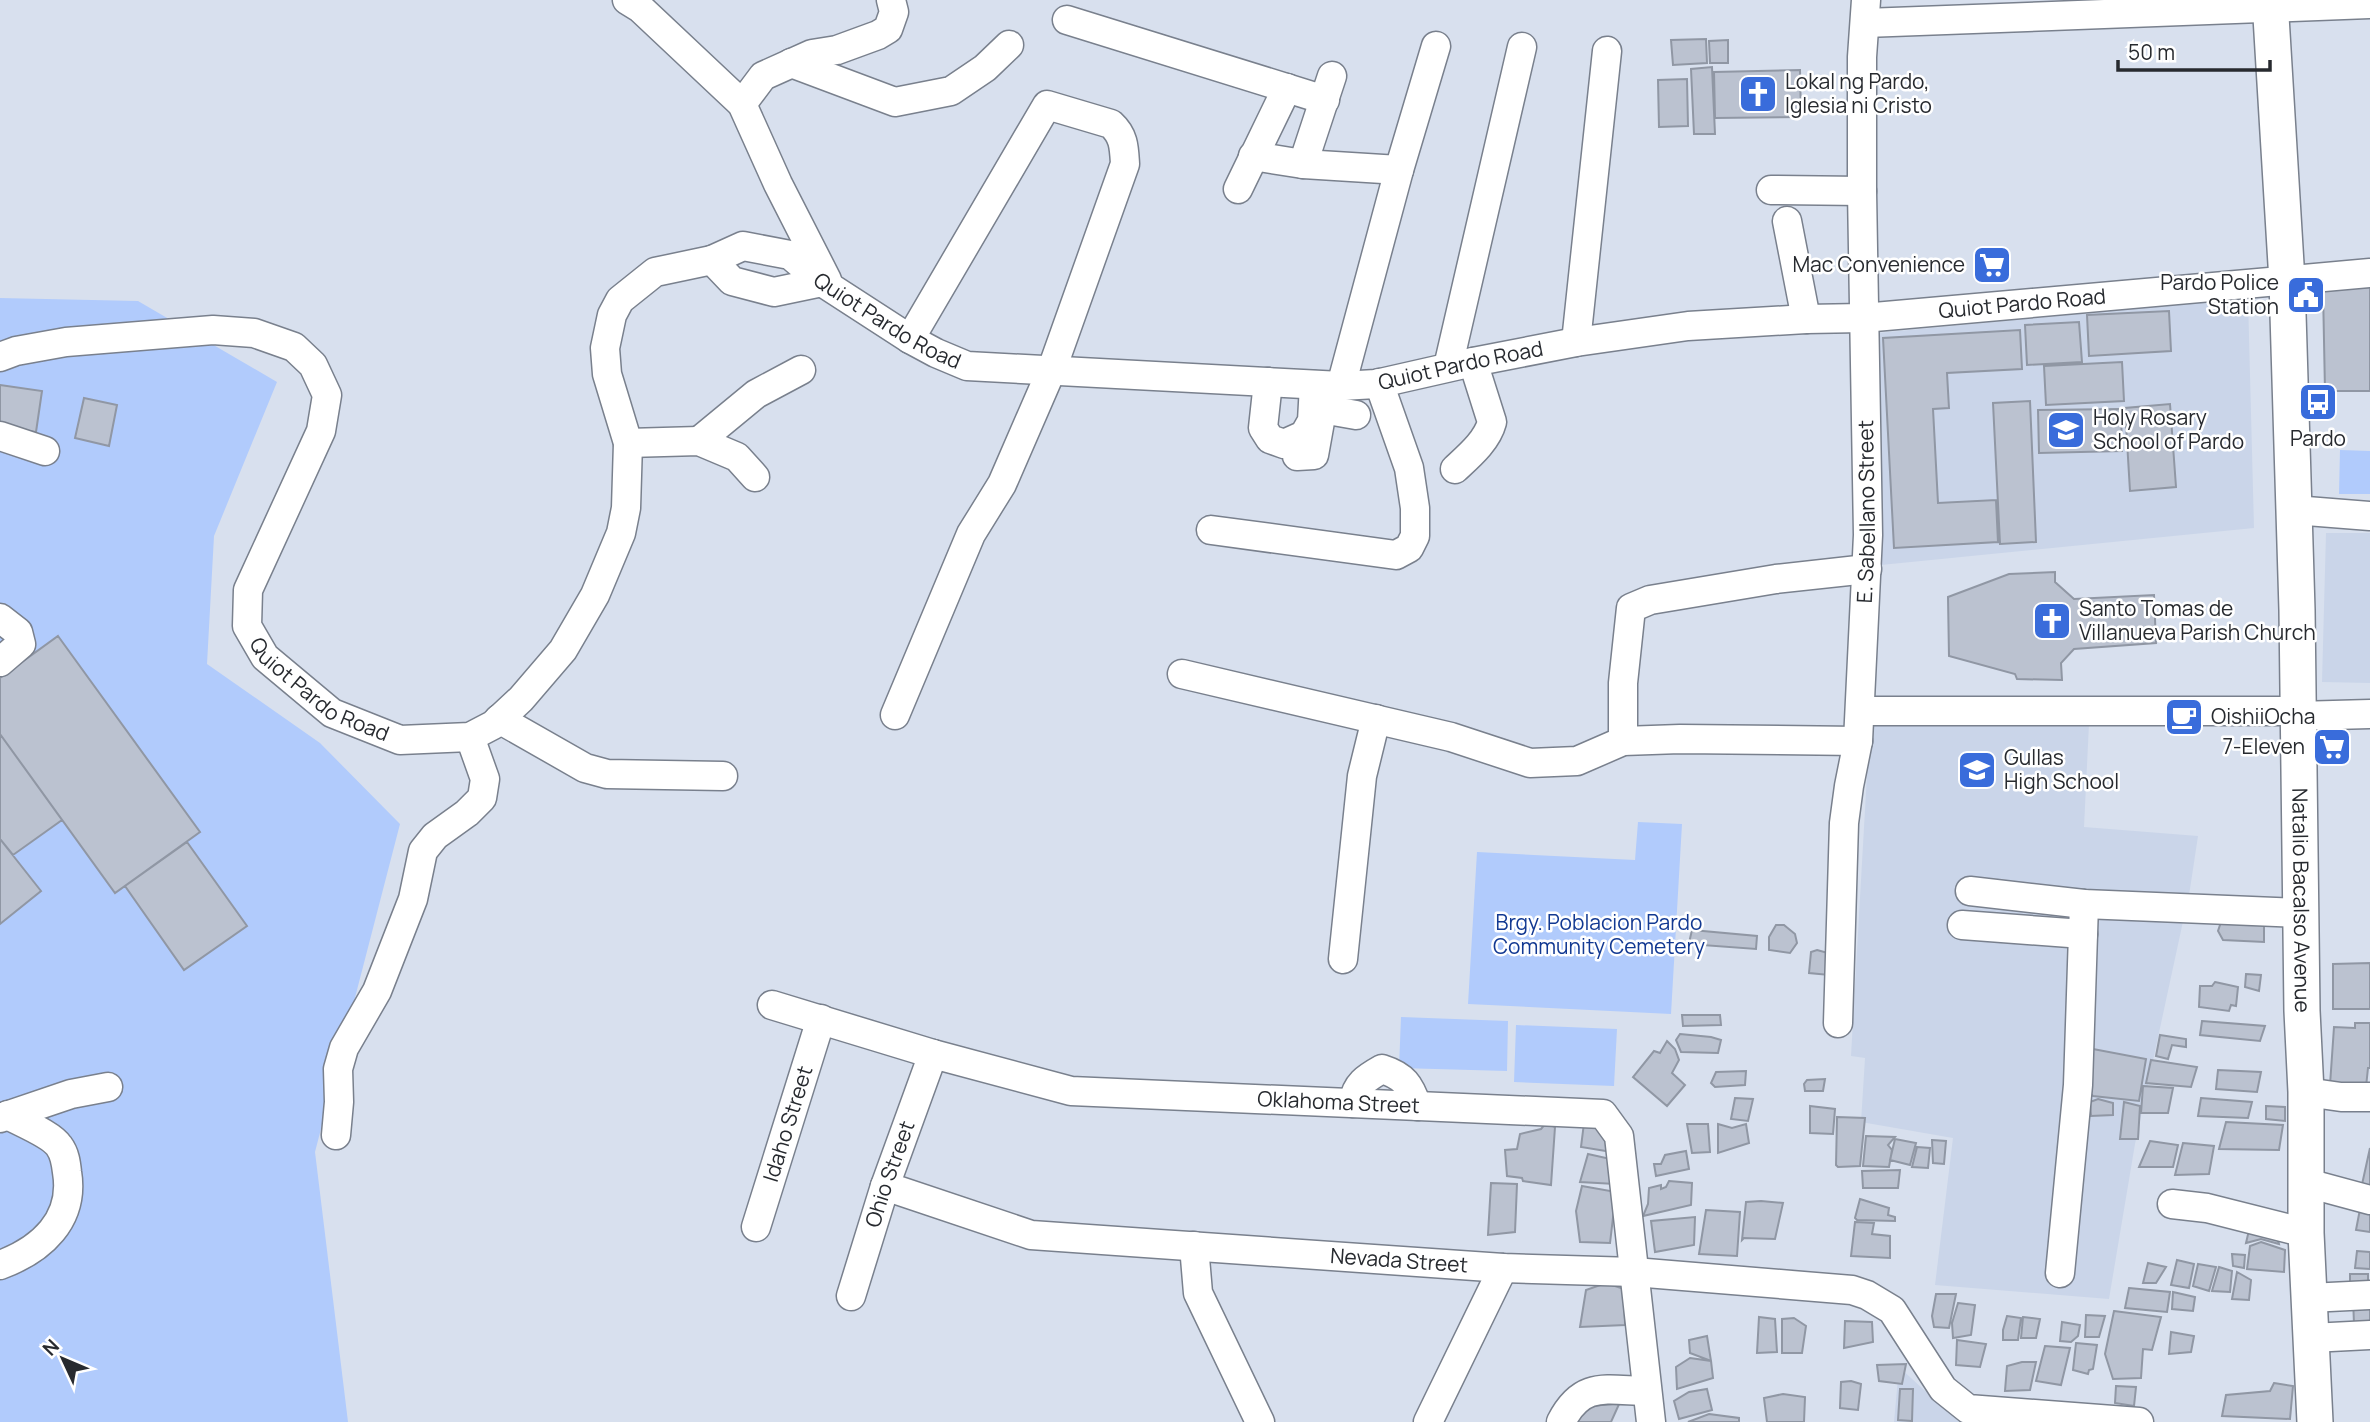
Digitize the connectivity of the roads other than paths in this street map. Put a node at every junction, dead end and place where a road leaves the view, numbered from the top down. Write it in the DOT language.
graph roads {
  1 [pos="627,0"];
  2 [pos="891,0"];
  3 [pos="2270,4"];
  4 [pos="2370,4"];
  5 [pos="1866,12"];
  6 [pos="1067,20"];
  7 [pos="1009,45"];
  8 [pos="1436,46"];
  9 [pos="1522,47"];
  10 [pos="1607,51"];
  11 [pos="791,63"];
  12 [pos="1287,88"];
  13 [pos="742,104"];
  14 [pos="1253,156"];
  15 [pos="1303,164"];
  16 [pos="1399,170"];
  17 [pos="1238,189"];
  18 [pos="1771,190"];
  19 [pos="1862,191"];
  20 [pos="1787,222"];
  21 [pos="712,260"];
  22 [pos="2370,273"];
  23 [pos="2287,281"];
  24 [pos="826,284"];
  25 [pos="1863,318"];
  26 [pos="1805,319"];
  27 [pos="910,340"];
  28 [pos="1576,342"];
  29 [pos="0,357"];
  30 [pos="1460,365"];
  31 [pos="1052,369"];
  32 [pos="801,370"];
  33 [pos="1268,382"];
  34 [pos="1379,383"];
  35 [pos="1326,391"];
  36 [pos="1356,415"];
  37 [pos="0,436"];
  38 [pos="699,441"];
  39 [pos="628,443"];
  40 [pos="45,451"];
  41 [pos="1297,456"];
  42 [pos="1455,469"];
  43 [pos="755,477"];
  44 [pos="2294,510"];
  45 [pos="2370,516"];
  46 [pos="1211,530"];
  47 [pos="1867,569"];
  48 [pos="0,618"];
  49 [pos="0,662"];
  50 [pos="1182,674"];
  51 [pos="1861,711"];
  52 [pos="2297,713"];
  53 [pos="2370,714"];
  54 [pos="895,715"];
  55 [pos="499,719"];
  56 [pos="1376,719"];
  57 [pos="470,737"];
  58 [pos="1623,741"];
  59 [pos="1858,741"];
  60 [pos="723,776"];
  61 [pos="1970,891"];
  62 [pos="2084,904"];
  63 [pos="2300,914"];
  64 [pos="1962,925"];
  65 [pos="2083,934"];
  66 [pos="1343,959"];
  67 [pos="772,1005"];
  68 [pos="821,1019"];
  69 [pos="1838,1023"];
  70 [pos="933,1054"];
  71 [pos="108,1087"];
  72 [pos="2306,1092"];
  73 [pos="2370,1097"];
  74 [pos="4,1117"];
  75 [pos="336,1135"];
  76 [pos="2307,1183"];
  77 [pos="886,1186"];
  78 [pos="2370,1200"];
  79 [pos="2172,1204"];
  80 [pos="756,1227"];
  81 [pos="2306,1233"];
  82 [pos="1194,1246"];
  83 [pos="0,1265"];
  84 [pos="1503,1268"];
  85 [pos="1634,1272"];
  86 [pos="2060,1273"];
  87 [pos="2370,1295"];
  88 [pos="851,1296"];
  89 [pos="2309,1298"];
  90 [pos="2370,1335"];
  91 [pos="2311,1338"];
  92 [pos="1646,1391"];
  93 [pos="1981,1417"];
  94 [pos="1260,1422"];
  95 [pos="1428,1422"];
  96 [pos="1561,1422"];
  97 [pos="1651,1422"];
  98 [pos="2139,1422"];
  99 [pos="2315,1422"];
  1 -- 13 [label="street"];
  2 -- 11 [label="street"];
  3 -- 4 [label="street"];
  3 -- 5 [label="street"];
  3 -- 23 [label="main road, Natalio Bacalso Avenue"];
  5 -- 19 [label="street, E. Sabellano Street"];
  6 -- 12 [label="street"];
  7 -- 11 [label="street"];
  8 -- 16 [label="street"];
  9 -- 30 [label="street"];
  10 -- 28 [label="street"];
  11 -- 13 [label="street"];
  12 -- 14 [label="street"];
  12 -- 15 [label="street"];
  13 -- 24 [label="street"];
  14 -- 15 [label="street"];
  14 -- 17 [label="street"];
  15 -- 16 [label="street"];
  16 -- 35 [label="street"];
  18 -- 19 [label="street"];
  19 -- 25 [label="street, E. Sabellano Street"];
  20 -- 26 [label="street"];
  21 -- 24 [label="street, Quiot Pardo Road"];
  21 -- 24 [label="street"];
  21 -- 39 [label="street, Quiot Pardo Road"];
  22 -- 23 [label="street, Quiot Pardo Road"];
  23 -- 25 [label="street, Quiot Pardo Road"];
  23 -- 44 [label="main road, Natalio Bacalso Avenue"];
  24 -- 27 [label="street, Quiot Pardo Road"];
  25 -- 26 [label="street, Quiot Pardo Road"];
  25 -- 47 [label="street, E. Sabellano Street"];
  26 -- 28 [label="street, Quiot Pardo Road"];
  27 -- 31 [label="street, Quiot Pardo Road"];
  27 -- 31 [label="street"];
  28 -- 30 [label="street, Quiot Pardo Road"];
  29 -- 57 [label="street, Quiot Pardo Road"];
  30 -- 34 [label="street, Quiot Pardo Road"];
  30 -- 42 [label="street"];
  31 -- 33 [label="street, Quiot Pardo Road"];
  31 -- 54 [label="street"];
  32 -- 38 [label="street"];
  33 -- 35 [label="street, Quiot Pardo Road"];
  33 -- 35 [label="street"];
  34 -- 35 [label="street, Quiot Pardo Road"];
  34 -- 46 [label="street"];
  35 -- 36 [label="street"];
  35 -- 41 [label="street"];
  37 -- 40 [label="street"];
  38 -- 39 [label="street"];
  38 -- 43 [label="street"];
  39 -- 55 [label="street, Quiot Pardo Road"];
  44 -- 45 [label="street"];
  44 -- 52 [label="main road, Natalio Bacalso Avenue"];
  47 -- 51 [label="street, E. Sabellano Street"];
  47 -- 58 [label="street"];
  48 -- 49 [label="street"];
  50 -- 56 [label="street"];
  51 -- 52 [label="street"];
  51 -- 59 [label="street, E. Sabellano Street"];
  52 -- 53 [label="street"];
  52 -- 63 [label="main road, Natalio Bacalso Avenue"];
  55 -- 57 [label="street, Quiot Pardo Road"];
  55 -- 60 [label="street"];
  56 -- 58 [label="street"];
  56 -- 66 [label="street"];
  57 -- 75 [label="street"];
  58 -- 59 [label="street"];
  59 -- 69 [label="street, E. Sabellano Street"];
  61 -- 62 [label="street"];
  62 -- 63 [label="street"];
  62 -- 65 [label="street"];
  63 -- 72 [label="main road, Natalio Bacalso Avenue"];
  64 -- 65 [label="street"];
  65 -- 86 [label="street"];
  67 -- 68 [label="street, Oklahoma Street"];
  68 -- 70 [label="street, Oklahoma Street"];
  68 -- 80 [label="street, Idaho Street"];
  70 -- 77 [label="street, Ohio Street"];
  70 -- 85 [label="street, Oklahoma Street"];
  71 -- 74 [label="street"];
  72 -- 73 [label="street"];
  72 -- 76 [label="main road, Natalio Bacalso Avenue"];
  74 -- 83 [label="street"];
  76 -- 78 [label="street"];
  76 -- 81 [label="main road, Natalio Bacalso Avenue"];
  77 -- 82 [label="street, Nevada Street"];
  77 -- 88 [label="street, Ohio Street"];
  79 -- 81 [label="street"];
  81 -- 89 [label="main road, Natalio Bacalso Avenue"];
  82 -- 84 [label="street, Nevada Street"];
  82 -- 94 [label="street"];
  84 -- 85 [label="street, Nevada Street"];
  84 -- 95 [label="street"];
  85 -- 92 [label="street, Oklahoma Street"];
  85 -- 93 [label="street, Nevada Street"];
  87 -- 89 [label="street"];
  89 -- 91 [label="main road, Natalio Bacalso Avenue"];
  90 -- 91 [label="street"];
  91 -- 99 [label="main road, Natalio Bacalso Avenue"];
  92 -- 96 [label="street"];
  92 -- 97 [label="street, Oklahoma Street"];
  93 -- 98 [label="street"];
}
